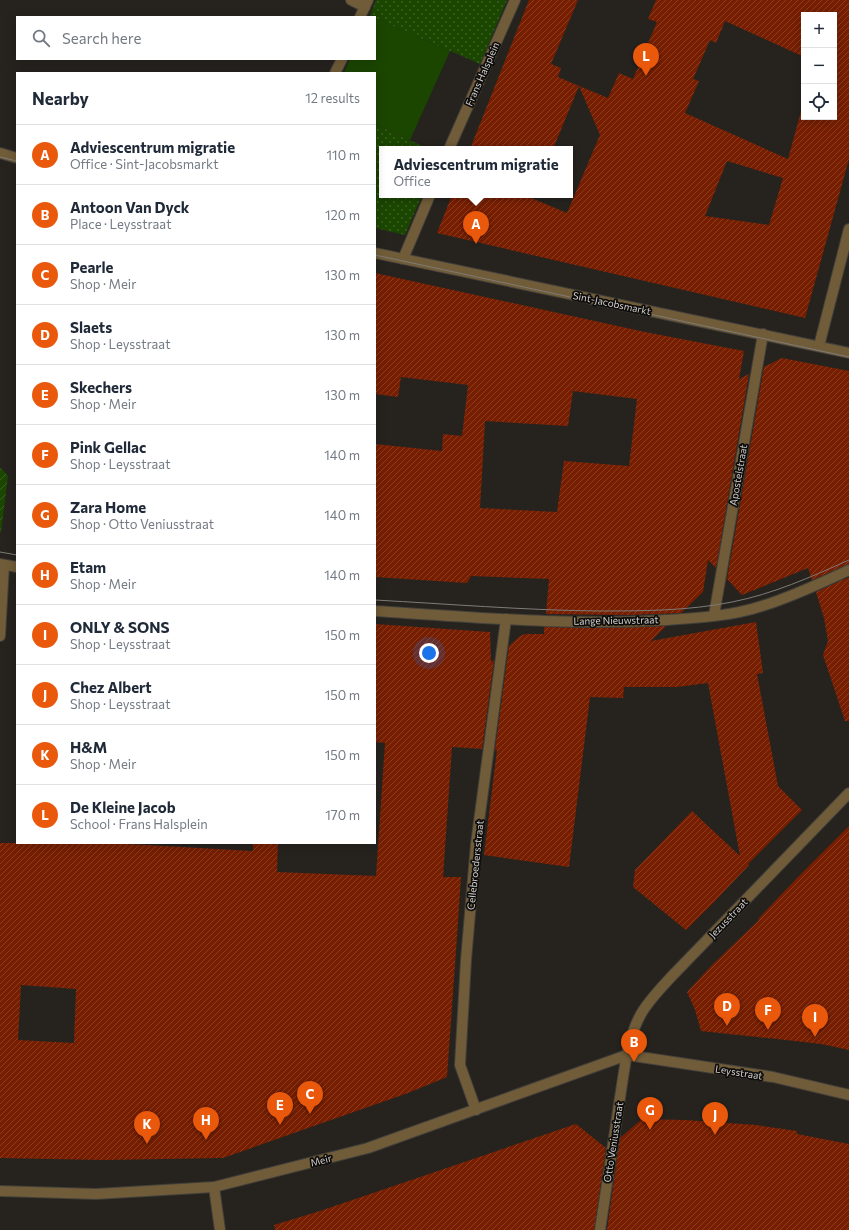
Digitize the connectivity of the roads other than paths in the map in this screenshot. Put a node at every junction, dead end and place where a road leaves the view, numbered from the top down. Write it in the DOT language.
graph roads {
  1 [pos="351,0"];
  2 [pos="515,0"];
  3 [pos="367,3"];
  4 [pos="360,16"];
  5 [pos="342,60"];
  6 [pos="336,72"];
  7 [pos="450,146"];
  8 [pos="0,153"];
  9 [pos="16,158"];
  10 [pos="429,198"];
  11 [pos="849,229"];
  12 [pos="376,253"];
  13 [pos="403,259"];
  14 [pos="763,334"];
  15 [pos="819,346"];
  16 [pos="849,353"];
  17 [pos="2,565"];
  18 [pos="16,567"];
  19 [pos="849,570"];
  20 [pos="376,611"];
  21 [pos="714,615"];
  22 [pos="506,619"];
  23 [pos="0,636"];
  24 [pos="849,793"];
  25 [pos="627,1055"];
  26 [pos="849,1095"];
  27 [pos="476,1110"];
  28 [pos="214,1187"];
  29 [pos="0,1191"];
  30 [pos="220,1230"];
  31 [pos="600,1230"];
  1 -- 3 [label="street"];
  2 -- 7 [label="street, Frans Halsplein"];
  3 -- 4 [label="street"];
  5 -- 6 [label="street"];
  8 -- 9 [label="street"];
  10 -- 13 [label="street"];
  11 -- 15 [label="street"];
  12 -- 13 [label="street, Sint-Jacobsmarkt"];
  13 -- 14 [label="street, Sint-Jacobsmarkt"];
  14 -- 15 [label="street, Sint-Jacobsmarkt"];
  14 -- 21 [label="street, Apostelstraat"];
  15 -- 16 [label="street, Sint-Jacobsmarkt"];
  17 -- 18 [label="street"];
  17 -- 23 [label="street"];
  19 -- 21 [label="street, Lange Nieuwstraat"];
  20 -- 22 [label="street, Lange Nieuwstraat"];
  21 -- 22 [label="street, Lange Nieuwstraat"];
  22 -- 27 [label="street, Cellebroedersstraat"];
  24 -- 25 [label="street, Jezusstraat"];
  25 -- 26 [label="street, Leysstraat"];
  25 -- 27 [label="street, Meir"];
  25 -- 31 [label="street, Otto Veniusstraat"];
  27 -- 28 [label="street, Meir"];
  28 -- 29 [label="street, Meir"];
  28 -- 30 [label="street"];
}
